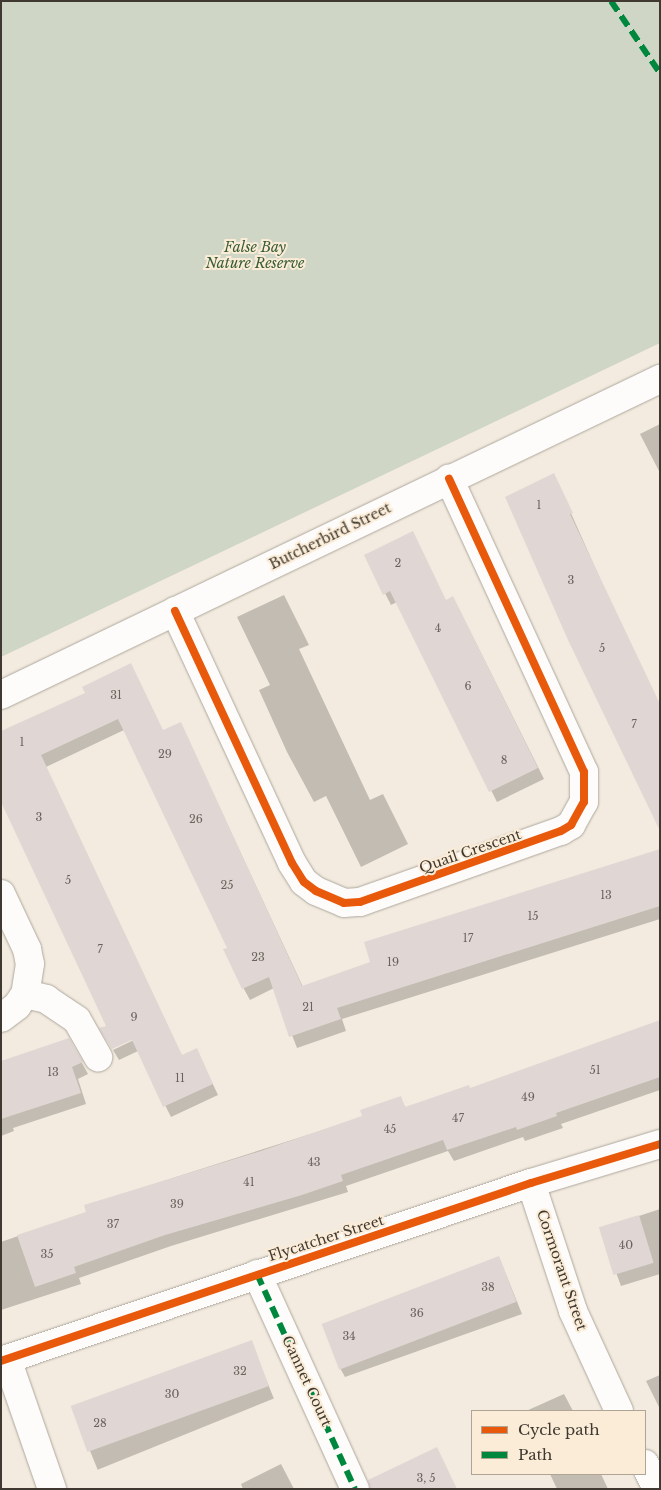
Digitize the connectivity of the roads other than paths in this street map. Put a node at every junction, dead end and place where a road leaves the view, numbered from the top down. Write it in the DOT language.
graph roads {
  1 [pos="660,379"];
  2 [pos="449,479"];
  3 [pos="174,611"];
  4 [pos="1,694"];
  5 [pos="1,894"];
  6 [pos="24,994"];
  7 [pos="1,1018"];
  8 [pos="98,1057"];
  9 [pos="660,1144"];
  10 [pos="532,1183"];
  11 [pos="257,1274"];
  12 [pos="4,1360"];
  13 [pos="619,1410"];
  14 [pos="646,1466"];
  15 [pos="52,1489"];
  16 [pos="355,1489"];
  17 [pos="657,1489"];
  1 -- 2 [label="street, Butcherbird Street"];
  2 -- 3 [label="street, Butcherbird Street"];
  2 -- 3 [label="street, Quail Crescent"];
  3 -- 4 [label="street, Butcherbird Street"];
  5 -- 6 [label="street"];
  6 -- 7 [label="street"];
  6 -- 8 [label="street"];
  9 -- 10 [label="street, Flycatcher Street"];
  10 -- 11 [label="street, Flycatcher Street"];
  10 -- 13 [label="street, Cormorant Street"];
  11 -- 12 [label="street, Flycatcher Street"];
  11 -- 16 [label="street, Gannet Court"];
  12 -- 15 [label="street"];
  14 -- 17 [label="street"];
}
